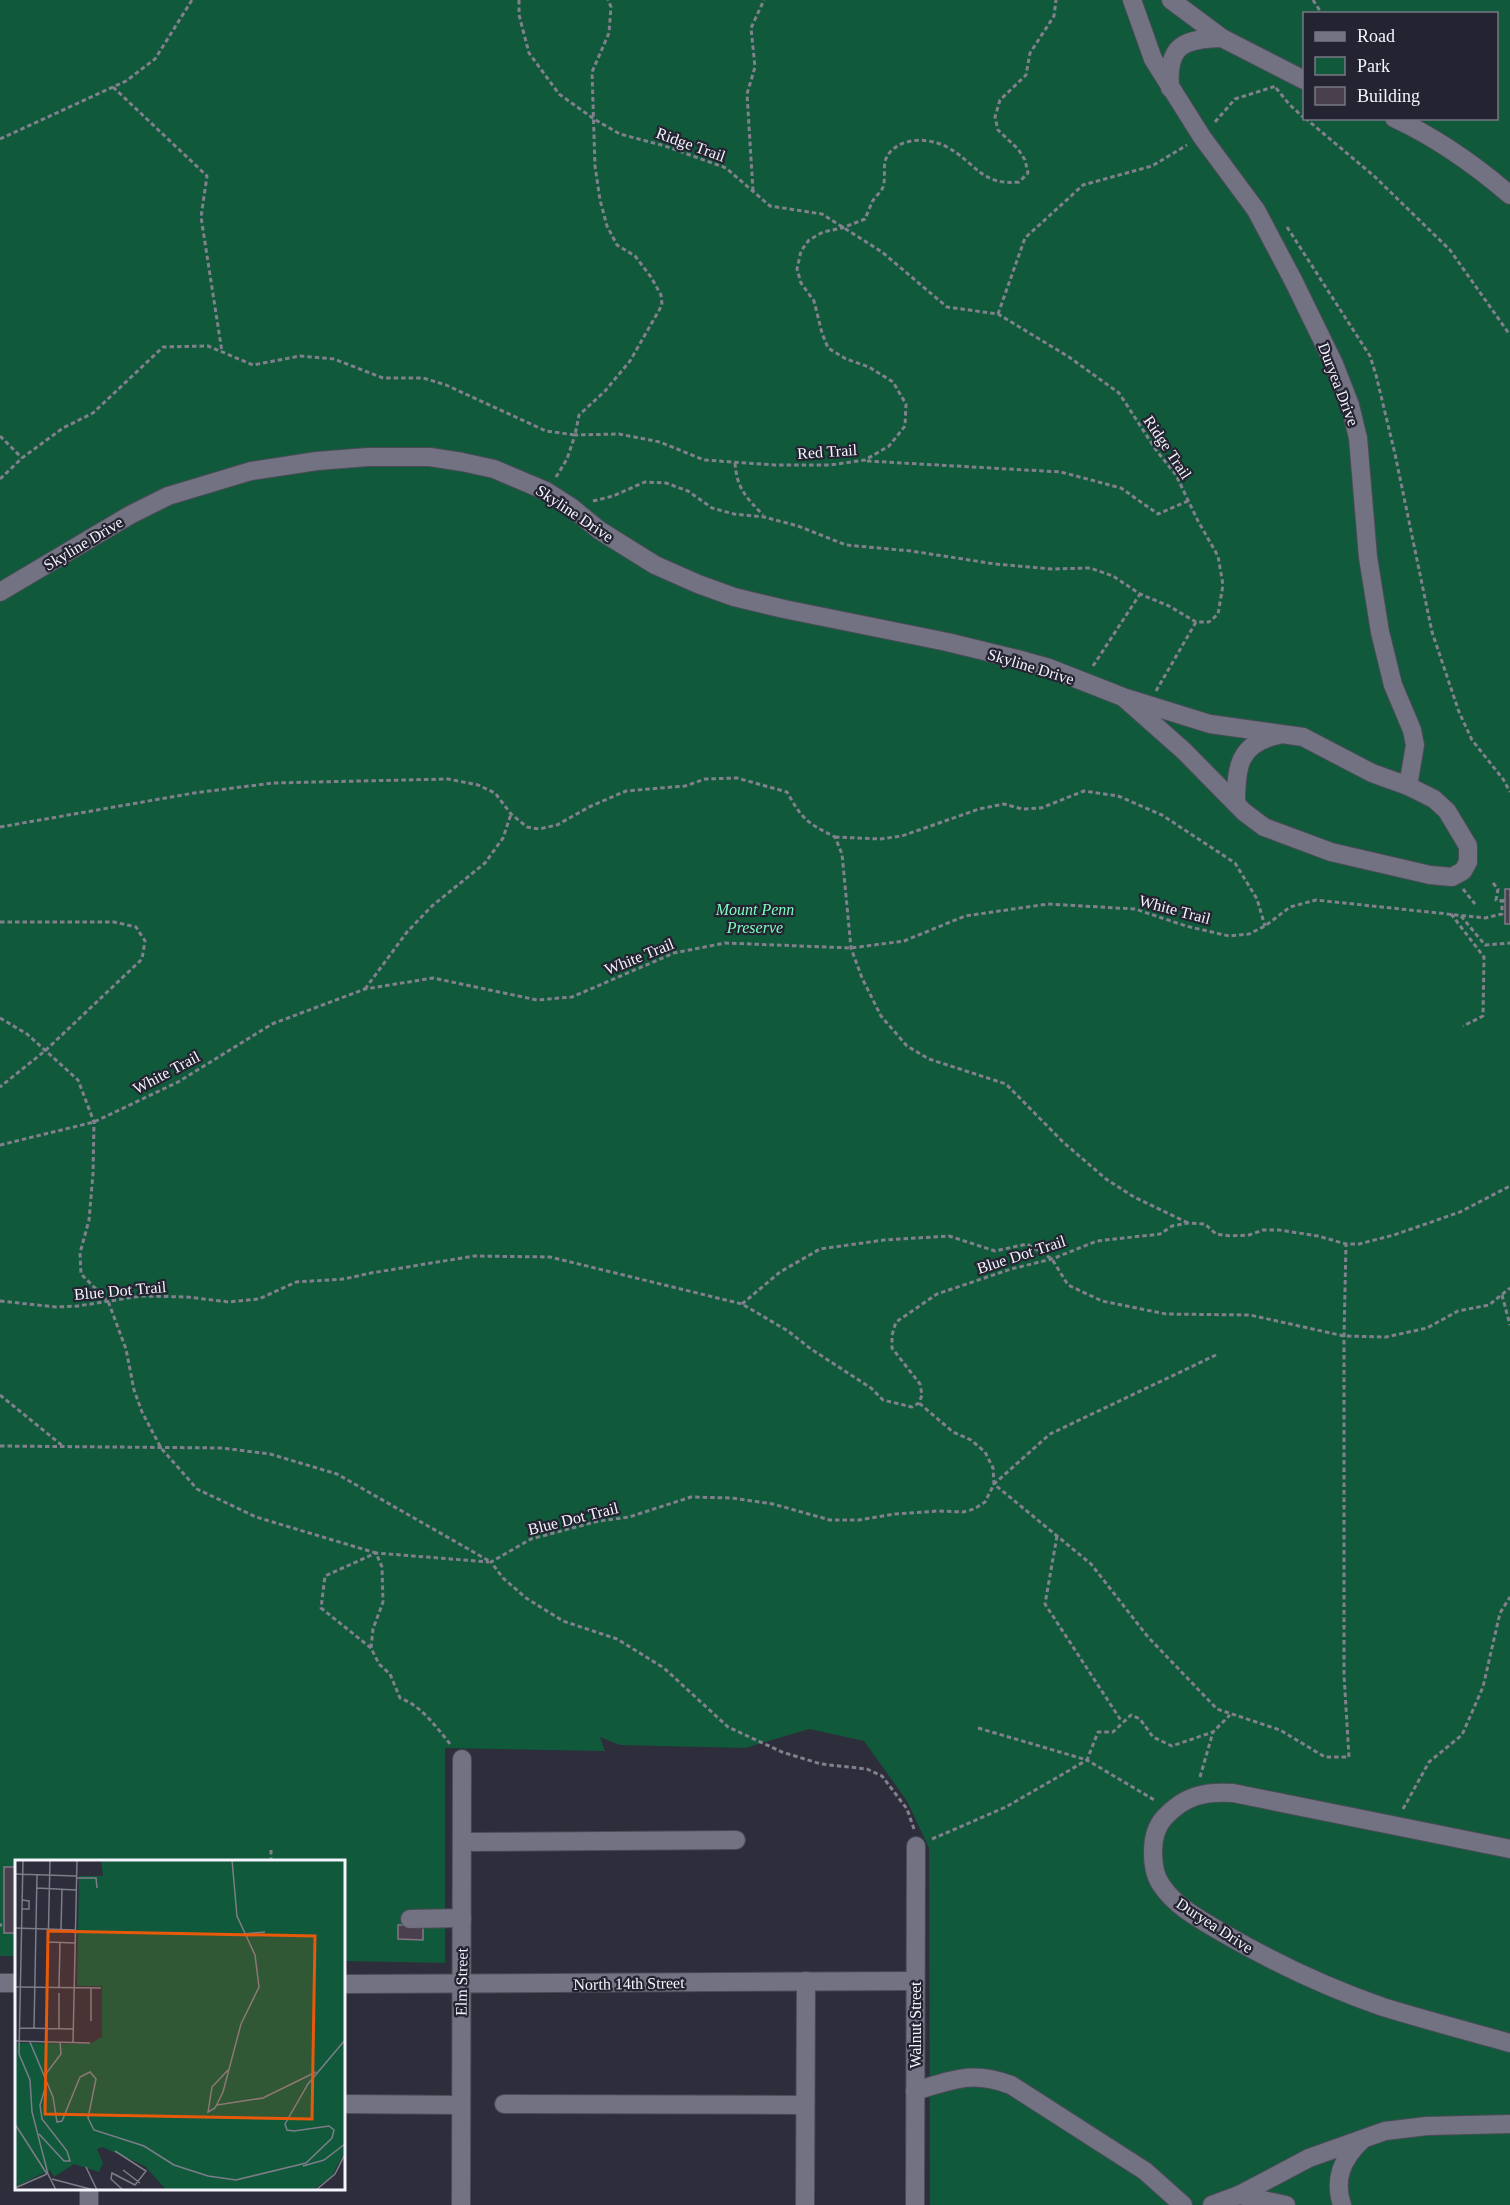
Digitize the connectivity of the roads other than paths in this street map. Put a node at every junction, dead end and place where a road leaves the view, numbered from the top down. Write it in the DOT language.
graph roads {
  1 [pos="1132,0"];
  2 [pos="1171,0"];
  3 [pos="1222,38"];
  4 [pos="1303,79"];
  5 [pos="1170,89"];
  6 [pos="1398,120"];
  7 [pos="1510,195"];
  8 [pos="0,592"];
  9 [pos="1123,697"];
  10 [pos="1286,734"];
  11 [pos="1408,786"];
  12 [pos="1236,803"];
  13 [pos="462,1759"];
  14 [pos="736,1840"];
  15 [pos="462,1842"];
  16 [pos="916,1846"];
  17 [pos="1510,1849"];
  18 [pos="462,1918"];
  19 [pos="410,1919"];
  20 [pos="915,1981"];
  21 [pos="806,1982"];
  22 [pos="345,1984"];
  23 [pos="462,1985"];
  24 [pos="1510,2043"];
  25 [pos="915,2091"];
  26 [pos="345,2104"];
  27 [pos="504,2104"];
  28 [pos="805,2104"];
  29 [pos="460,2105"];
  30 [pos="1510,2124"];
  31 [pos="1364,2138"];
  32 [pos="1239,2194"];
  33 [pos="461,2205"];
  34 [pos="805,2205"];
  35 [pos="915,2205"];
  36 [pos="1183,2205"];
  37 [pos="1212,2205"];
  38 [pos="1286,2205"];
  39 [pos="1342,2205"];
  1 -- 5 [label="street, Duryea Drive"];
  2 -- 3 [label="street"];
  3 -- 4 [label="street"];
  3 -- 5 [label="street"];
  5 -- 11 [label="street, Duryea Drive"];
  6 -- 7 [label="street"];
  8 -- 9 [label="street, Skyline Drive"];
  9 -- 10 [label="street, Skyline Drive"];
  9 -- 12 [label="street, Skyline Drive"];
  10 -- 11 [label="street, Skyline Drive"];
  10 -- 12 [label="street"];
  11 -- 12 [label="street, Skyline Drive"];
  13 -- 15 [label="street, Elm Street"];
  14 -- 15 [label="street"];
  15 -- 18 [label="street, Elm Street"];
  16 -- 20 [label="street, Walnut Street"];
  17 -- 24 [label="street, Duryea Drive"];
  18 -- 19 [label="street"];
  18 -- 23 [label="street, Elm Street"];
  20 -- 21 [label="street, North 14th Street"];
  20 -- 25 [label="street, Walnut Street"];
  21 -- 23 [label="street, North 14th Street"];
  21 -- 28 [label="street"];
  22 -- 23 [label="street, North 14th Street"];
  23 -- 29 [label="street, Elm Street"];
  25 -- 35 [label="street, Walnut Street"];
  25 -- 36 [label="street"];
  26 -- 29 [label="street"];
  27 -- 28 [label="street"];
  28 -- 34 [label="street"];
  29 -- 33 [label="street, Elm Street"];
  30 -- 31 [label="street"];
  31 -- 32 [label="street"];
  31 -- 39 [label="street"];
  32 -- 37 [label="street"];
  32 -- 38 [label="street"];
}
